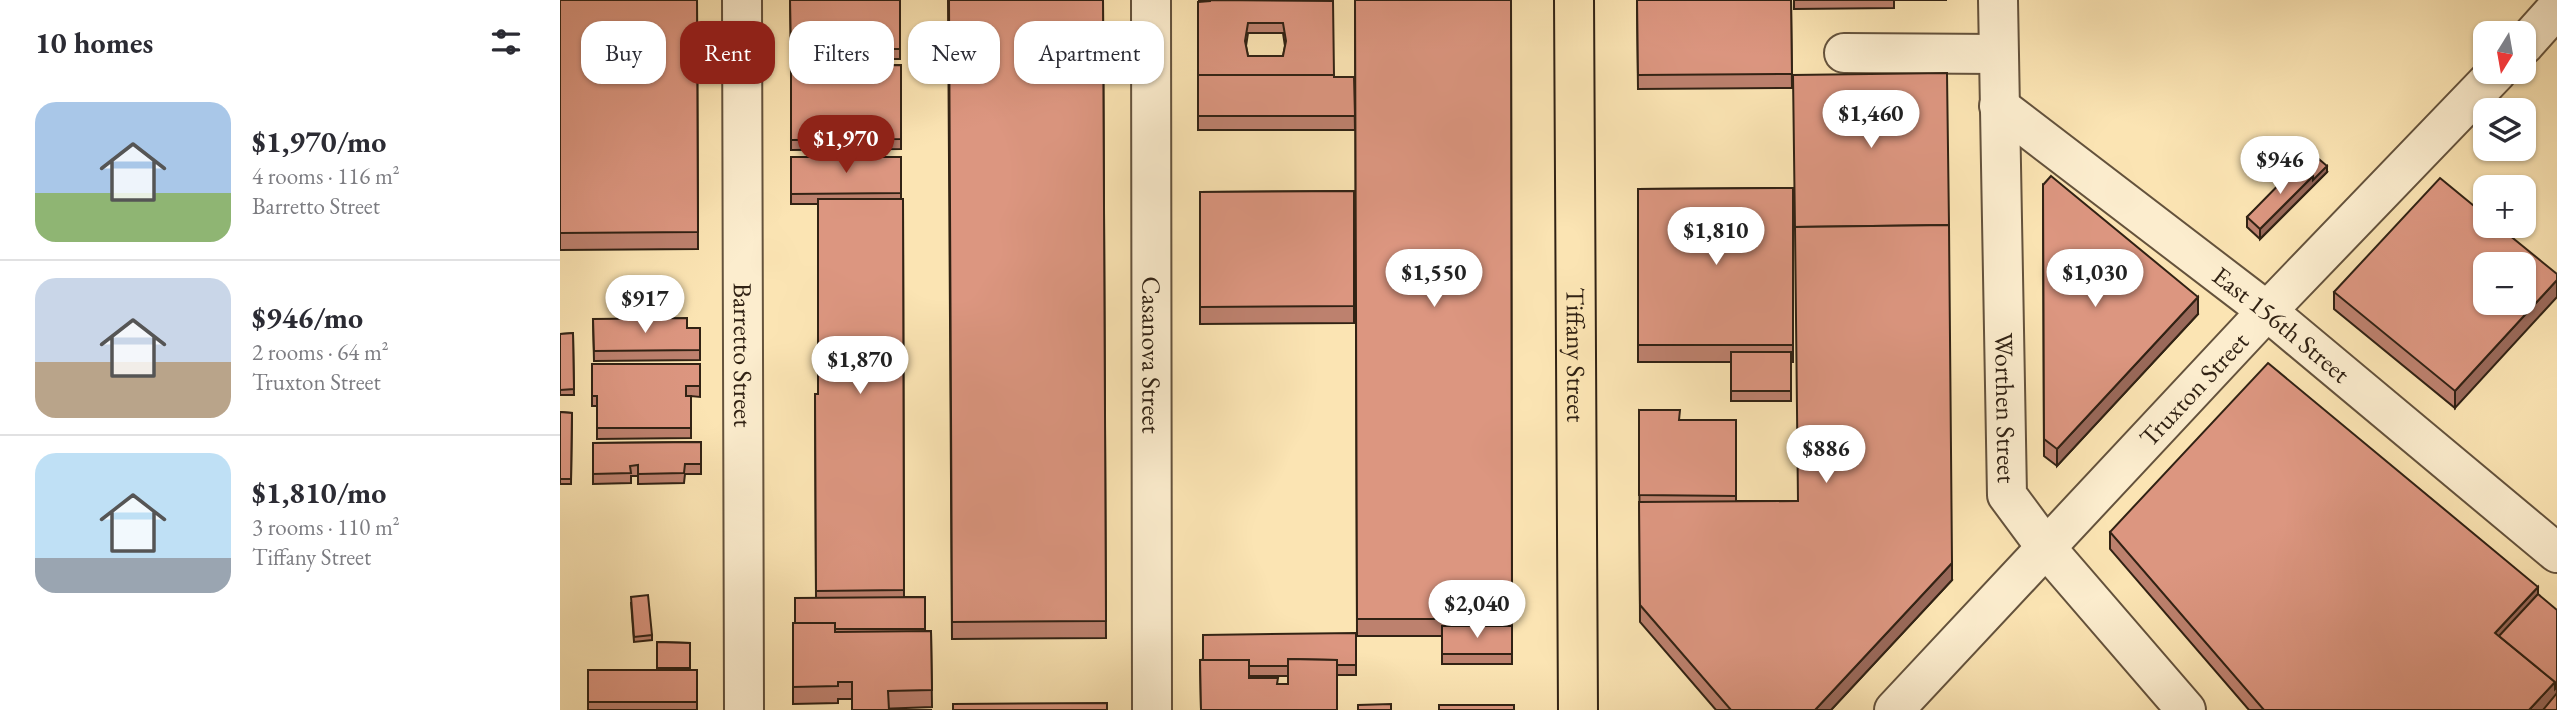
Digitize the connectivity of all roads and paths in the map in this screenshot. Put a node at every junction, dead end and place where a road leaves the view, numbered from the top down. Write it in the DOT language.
graph roads {
  1 [pos="742,0"];
  2 [pos="1151,0"];
  3 [pos="1574,0"];
  4 [pos="1998,0"];
  5 [pos="1844,53"];
  6 [pos="1998,54"];
  7 [pos="2485,84"];
  8 [pos="1999,106"];
  9 [pos="2266,312"];
  10 [pos="2047,549"];
  11 [pos="2557,553"];
  12 [pos="1585,702"];
  13 [pos="744,710"];
  14 [pos="1152,710"];
  15 [pos="1894,710"];
  16 [pos="2186,710"];
  1 -- 13 [label="street, Barretto Street"];
  2 -- 14 [label="street, Casanova Street"];
  3 -- 12 [label="main road, Tiffany Street"];
  4 -- 6 [label="street, Worthen Street"];
  5 -- 6 [label="street"];
  6 -- 8 [label="street, Worthen Street"];
  7 -- 9 [label="street, Truxton Street"];
  8 -- 9 [label="street, East 156th Street"];
  8 -- 10 [label="street, Worthen Street"];
  9 -- 10 [label="street, Truxton Street"];
  9 -- 11 [label="street, East 156th Street"];
  10 -- 15 [label="street, Truxton Street"];
  10 -- 16 [label="street, Worthen Street"];
}
